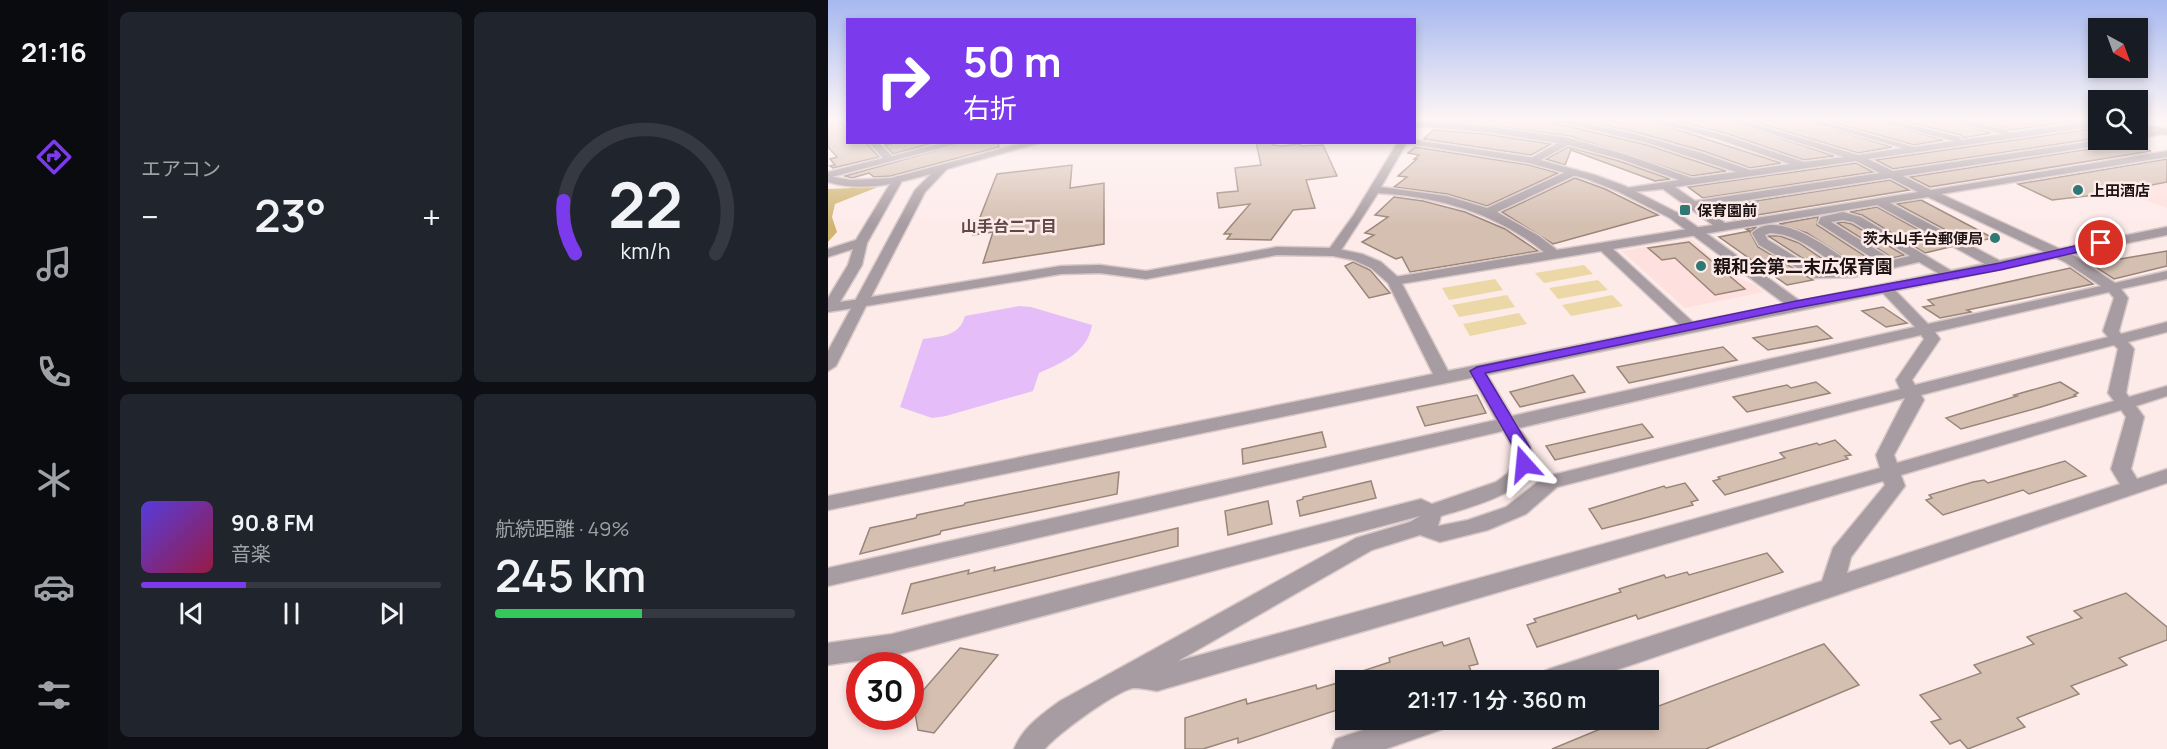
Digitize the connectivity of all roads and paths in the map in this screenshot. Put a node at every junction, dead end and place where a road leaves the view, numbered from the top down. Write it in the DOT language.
graph roads {
  1 [pos="885,155"];
  2 [pos="910,155"];
  3 [pos="993,155"];
  4 [pos="1395,155"];
  5 [pos="1505,155"];
  6 [pos="1544,155"];
  7 [pos="1616,155"];
  8 [pos="1701,155"];
  9 [pos="1775,155"];
  10 [pos="1849,155"];
  11 [pos="1871,155"];
  12 [pos="2016,155"];
  13 [pos="2161,155"];
  14 [pos="1856,157"];
  15 [pos="890,160"];
  16 [pos="1535,160"];
  17 [pos="1803,165"];
  18 [pos="942,169"];
  19 [pos="1574,172"];
  20 [pos="1750,173"];
  21 [pos="1889,174"];
  22 [pos="828,177"];
  23 [pos="898,179"];
  24 [pos="1691,182"];
  25 [pos="1665,185"];
  26 [pos="1375,190"];
  27 [pos="1626,191"];
  28 [pos="1928,193"];
  29 [pos="1878,201"];
  30 [pos="1693,205"];
  31 [pos="1488,212"];
  32 [pos="1723,227"];
  33 [pos="1696,231"];
  34 [pos="2167,231"];
  35 [pos="861,243"];
  36 [pos="1603,246"];
  37 [pos="1333,252"];
  38 [pos="2057,252"];
  39 [pos="828,254"];
  40 [pos="1554,254"];
  41 [pos="1922,257"];
  42 [pos="1890,264"];
  43 [pos="2000,266"];
  44 [pos="1854,271"];
  45 [pos="2167,275"];
  46 [pos="1953,276"];
  47 [pos="1394,281"];
  48 [pos="2112,287"];
  49 [pos="1886,289"];
  50 [pos="861,303"];
  51 [pos="1796,305"];
  52 [pos="1690,327"];
  53 [pos="2167,327"];
  54 [pos="1925,330"];
  55 [pos="2118,339"];
  56 [pos="828,366"];
  57 [pos="1477,371"];
  58 [pos="1443,378"];
  59 [pos="1910,391"];
  60 [pos="2167,391"];
  61 [pos="2125,403"];
  62 [pos="1507,424"];
  63 [pos="1890,472"];
  64 [pos="2167,476"];
  65 [pos="2133,488"];
  66 [pos="828,503"];
  67 [pos="1428,519"];
  68 [pos="828,577"];
  69 [pos="1832,586"];
  70 [pos="828,654"];
  71 [pos="1582,670"];
  72 [pos="1128,676"];
  73 [pos="1403,730"];
  74 [pos="1028,749"];
  75 [pos="1346,749"];
  1 -- 15 [label="street"];
  2 -- 15 [label="street"];
  3 -- 18 [label="street"];
  4 -- 26 [label="street"];
  5 -- 16 [label="street"];
  6 -- 16 [label="street"];
  7 -- 24 [label="street"];
  8 -- 20 [label="street"];
  9 -- 17 [label="street"];
  10 -- 14 [label="street"];
  11 -- 14 [label="street"];
  12 -- 21 [label="street"];
  13 -- 28 [label="street"];
  14 -- 17 [label="street"];
  14 -- 21 [label="street"];
  15 -- 22 [label="street"];
  16 -- 19 [label="street"];
  17 -- 20 [label="street"];
  18 -- 23 [label="street"];
  18 -- 50 [label="street"];
  19 -- 27 [label="street"];
  19 -- 31 [label="street"];
  20 -- 24 [label="street"];
  21 -- 28 [label="street"];
  21 -- 30 [label="street"];
  22 -- 23 [label="street"];
  23 -- 35 [label="street"];
  24 -- 25 [label="street"];
  25 -- 27 [label="street"];
  25 -- 30 [label="street"];
  26 -- 31 [label="street"];
  26 -- 37 [label="street"];
  27 -- 33 [label="street"];
  28 -- 29 [label="street"];
  28 -- 38 [label="street"];
  29 -- 32 [label="street"];
  29 -- 43 [label="street"];
  30 -- 32 [label="street"];
  31 -- 40 [label="street"];
  32 -- 33 [label="street"];
  33 -- 36 [label="street"];
  33 -- 51 [label="street"];
  34 -- 38 [label="street"];
  35 -- 39 [label="street"];
  35 -- 50 [label="street"];
  36 -- 40 [label="street"];
  36 -- 52 [label="street"];
  37 -- 47 [label="street"];
  37 -- 50 [label="street"];
  38 -- 43 [label="street"];
  38 -- 48 [label="street"];
  40 -- 47 [label="street"];
  41 -- 42 [label="street"];
  41 -- 42 [label="street"];
  41 -- 46 [label="street"];
  42 -- 44 [label="street"];
  43 -- 46 [label="street"];
  44 -- 44 [label="street"];
  45 -- 48 [label="street"];
  46 -- 49 [label="street"];
  47 -- 58 [label="street"];
  48 -- 54 [label="street"];
  48 -- 55 [label="street"];
  49 -- 51 [label="street"];
  49 -- 54 [label="street"];
  50 -- 56 [label="street"];
  51 -- 52 [label="street"];
  52 -- 57 [label="street"];
  53 -- 55 [label="street"];
  54 -- 59 [label="street"];
  54 -- 62 [label="street"];
  55 -- 59 [label="street"];
  55 -- 61 [label="street"];
  57 -- 58 [label="street"];
  57 -- 62 [label="street"];
  58 -- 66 [label="street"];
  59 -- 63 [label="street"];
  59 -- 67 [label="street"];
  60 -- 61 [label="street"];
  61 -- 63 [label="street"];
  61 -- 65 [label="street"];
  62 -- 67 [label="street"];
  62 -- 68 [label="street"];
  63 -- 69 [label="street"];
  63 -- 72 [label="street"];
  64 -- 65 [label="street"];
  65 -- 69 [label="street"];
  67 -- 70 [label="street"];
  67 -- 72 [label="street"];
  69 -- 71 [label="street"];
  72 -- 74 [label="street"];
  73 -- 75 [label="street"];
}
